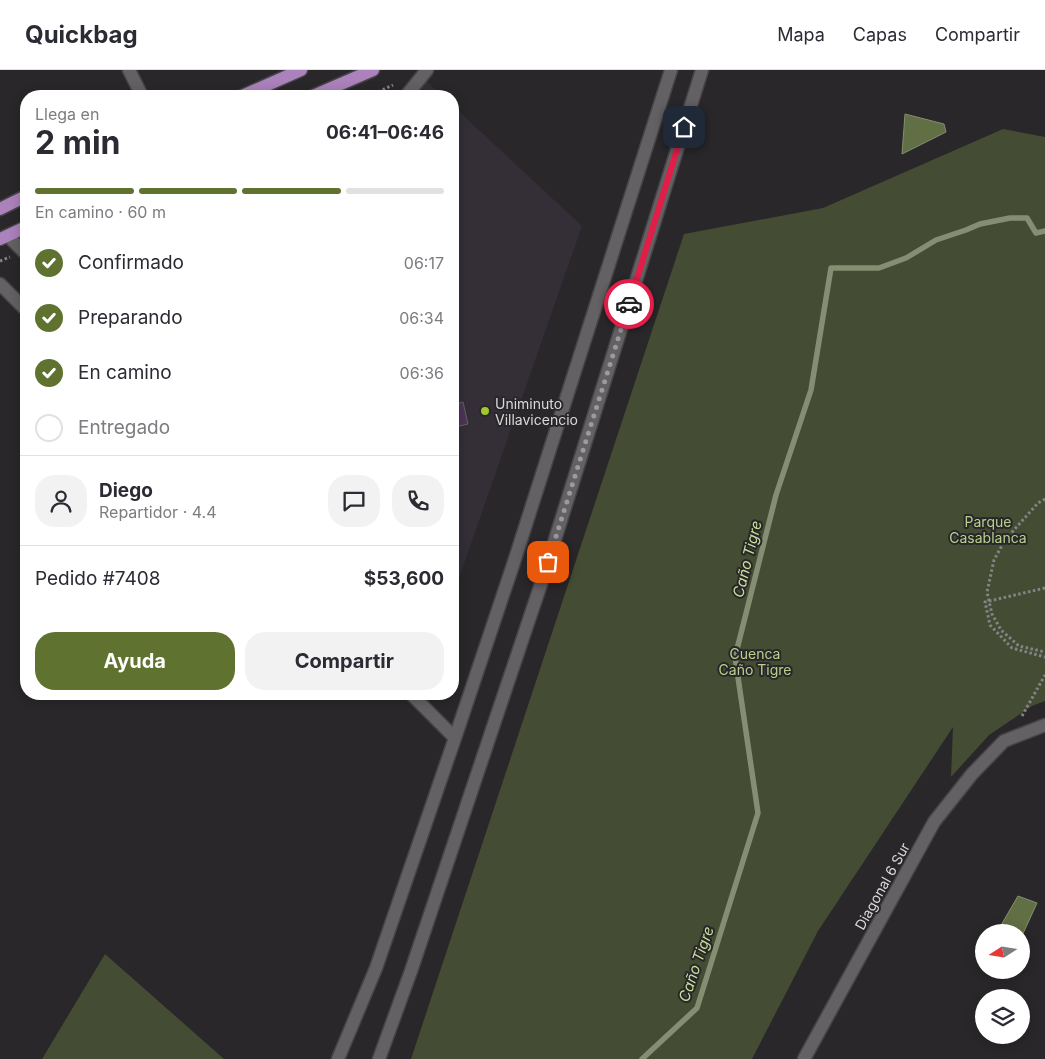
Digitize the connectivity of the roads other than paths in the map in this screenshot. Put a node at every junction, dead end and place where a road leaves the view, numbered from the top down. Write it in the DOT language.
graph roads {
  1 [pos="129,70"];
  2 [pos="301,70"];
  3 [pos="373,70"];
  4 [pos="427,70"];
  5 [pos="671,70"];
  6 [pos="702,70"];
  7 [pos="139,90"];
  8 [pos="256,90"];
  9 [pos="327,90"];
  10 [pos="411,90"];
  11 [pos="20,199"];
  12 [pos="0,209"];
  13 [pos="20,230"];
  14 [pos="4,238"];
  15 [pos="20,250"];
  16 [pos="0,284"];
  17 [pos="20,304"];
  18 [pos="417,700"];
  19 [pos="1045,725"];
  20 [pos="455,738"];
  21 [pos="338,1059"];
  22 [pos="379,1059"];
  23 [pos="804,1059"];
  1 -- 7 [label="street"];
  2 -- 8 [label="main road"];
  3 -- 9 [label="main road"];
  4 -- 10 [label="street"];
  5 -- 20 [label="street"];
  6 -- 22 [label="street"];
  11 -- 12 [label="main road"];
  13 -- 14 [label="main road"];
  14 -- 15 [label="street"];
  16 -- 17 [label="street"];
  18 -- 20 [label="street"];
  19 -- 23 [label="street, Diagonal 6 Sur"];
  20 -- 21 [label="street"];
}
